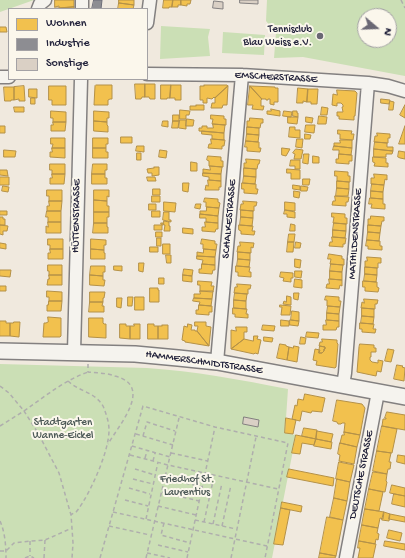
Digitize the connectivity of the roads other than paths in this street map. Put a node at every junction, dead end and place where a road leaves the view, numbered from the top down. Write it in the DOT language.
graph roads {
  1 [pos="45,0"];
  2 [pos="150,0"];
  3 [pos="38,8"];
  4 [pos="148,15"];
  5 [pos="148,74"];
  6 [pos="242,75"];
  7 [pos="81,80"];
  8 [pos="368,83"];
  9 [pos="405,91"];
  10 [pos="0,351"];
  11 [pos="74,352"];
  12 [pos="217,362"];
  13 [pos="343,385"];
  14 [pos="378,392"];
  15 [pos="405,396"];
  16 [pos="346,558"];
  1 -- 3 [label="street"];
  2 -- 4 [label="street"];
  5 -- 6 [label="street, EMSCHERSTRASSE"];
  6 -- 8 [label="street, EMSCHERSTRASSE"];
  6 -- 12 [label="street, SCHALKESTRASSE"];
  7 -- 11 [label="street, HÜTTENSTRASSE"];
  8 -- 9 [label="street, EMSCHERSTRASSE"];
  8 -- 13 [label="street, MATHILDENSTRASSE"];
  10 -- 11 [label="main road, HAMMERSCHMIDTSTRASSE"];
  11 -- 12 [label="main road, HAMMERSCHMIDTSTRASSE"];
  12 -- 13 [label="main road, HAMMERSCHMIDTSTRASSE"];
  13 -- 14 [label="main road, HAMMERSCHMIDTSTRASSE"];
  14 -- 15 [label="main road, HAMMERSCHMIDTSTRASSE"];
  14 -- 16 [label="street, DEUTSCHE STRASSE"];
}
